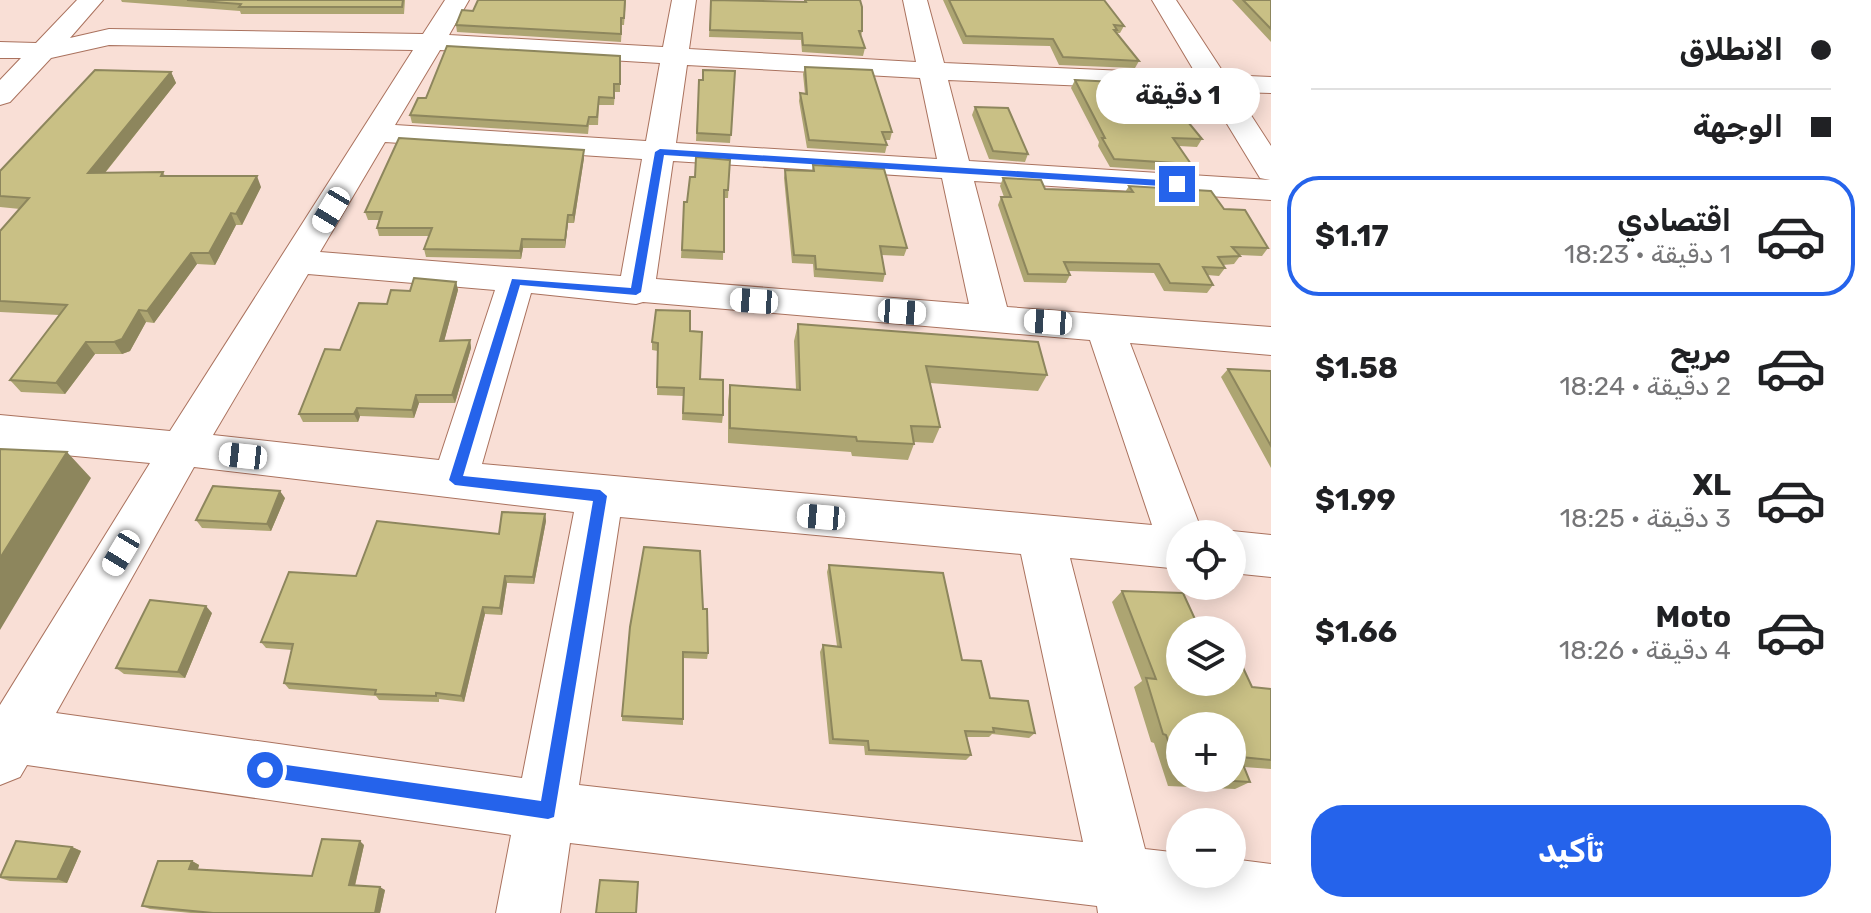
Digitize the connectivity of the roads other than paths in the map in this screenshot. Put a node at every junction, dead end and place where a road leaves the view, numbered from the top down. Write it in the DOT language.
graph roads {
  1 [pos="91,0"];
  2 [pos="457,0"];
  3 [pos="684,0"];
  4 [pos="915,0"];
  5 [pos="1164,0"];
  6 [pos="433,42"];
  7 [pos="0,50"];
  8 [pos="45,51"];
  9 [pos="675,57"];
  10 [pos="933,71"];
  11 [pos="1215,83"];
  12 [pos="1271,85"];
  13 [pos="0,96"];
  14 [pos="378,133"];
  15 [pos="660,152"];
  16 [pos="957,171"];
  17 [pos="1271,171"];
  18 [pos="1271,190"];
  19 [pos="299,262"];
  20 [pos="516,281"];
  21 [pos="636,292"];
  22 [pos="991,318"];
  23 [pos="1105,327"];
  24 [pos="1271,341"];
  25 [pos="0,432"];
  26 [pos="182,449"];
  27 [pos="455,480"];
  28 [pos="600,496"];
  29 [pos="1174,520"];
  30 [pos="1041,537"];
  31 [pos="1166,547"];
  32 [pos="1246,553"];
  33 [pos="1271,556"];
  34 [pos="6,746"];
  35 [pos="548,811"];
  36 [pos="1126,895"];
  37 [pos="1271,895"];
  38 [pos="528,913"];
  1 -- 8 [label="street"];
  2 -- 6 [label="street"];
  3 -- 9 [label="street"];
  4 -- 10 [label="street"];
  5 -- 11 [label="street"];
  6 -- 8 [label="street"];
  6 -- 9 [label="street"];
  6 -- 14 [label="street"];
  7 -- 8 [label="street"];
  8 -- 13 [label="street"];
  9 -- 10 [label="street"];
  9 -- 15 [label="street"];
  10 -- 11 [label="street"];
  10 -- 16 [label="street"];
  11 -- 12 [label="street"];
  11 -- 17 [label="street"];
  14 -- 15 [label="street"];
  14 -- 19 [label="street"];
  15 -- 16 [label="street"];
  15 -- 21 [label="street"];
  16 -- 18 [label="street"];
  16 -- 22 [label="street"];
  19 -- 20 [label="street"];
  19 -- 26 [label="street"];
  20 -- 21 [label="street"];
  20 -- 27 [label="street"];
  21 -- 22 [label="street"];
  22 -- 23 [label="street"];
  23 -- 24 [label="street"];
  23 -- 29 [label="street"];
  25 -- 26 [label="street"];
  26 -- 27 [label="street"];
  26 -- 34 [label="street"];
  27 -- 28 [label="street"];
  28 -- 30 [label="street"];
  28 -- 35 [label="street"];
  30 -- 31 [label="street"];
  30 -- 36 [label="street"];
  32 -- 33 [label="street"];
  34 -- 35 [label="street"];
  35 -- 36 [label="street"];
  35 -- 38 [label="street"];
  36 -- 37 [label="street"];
}
